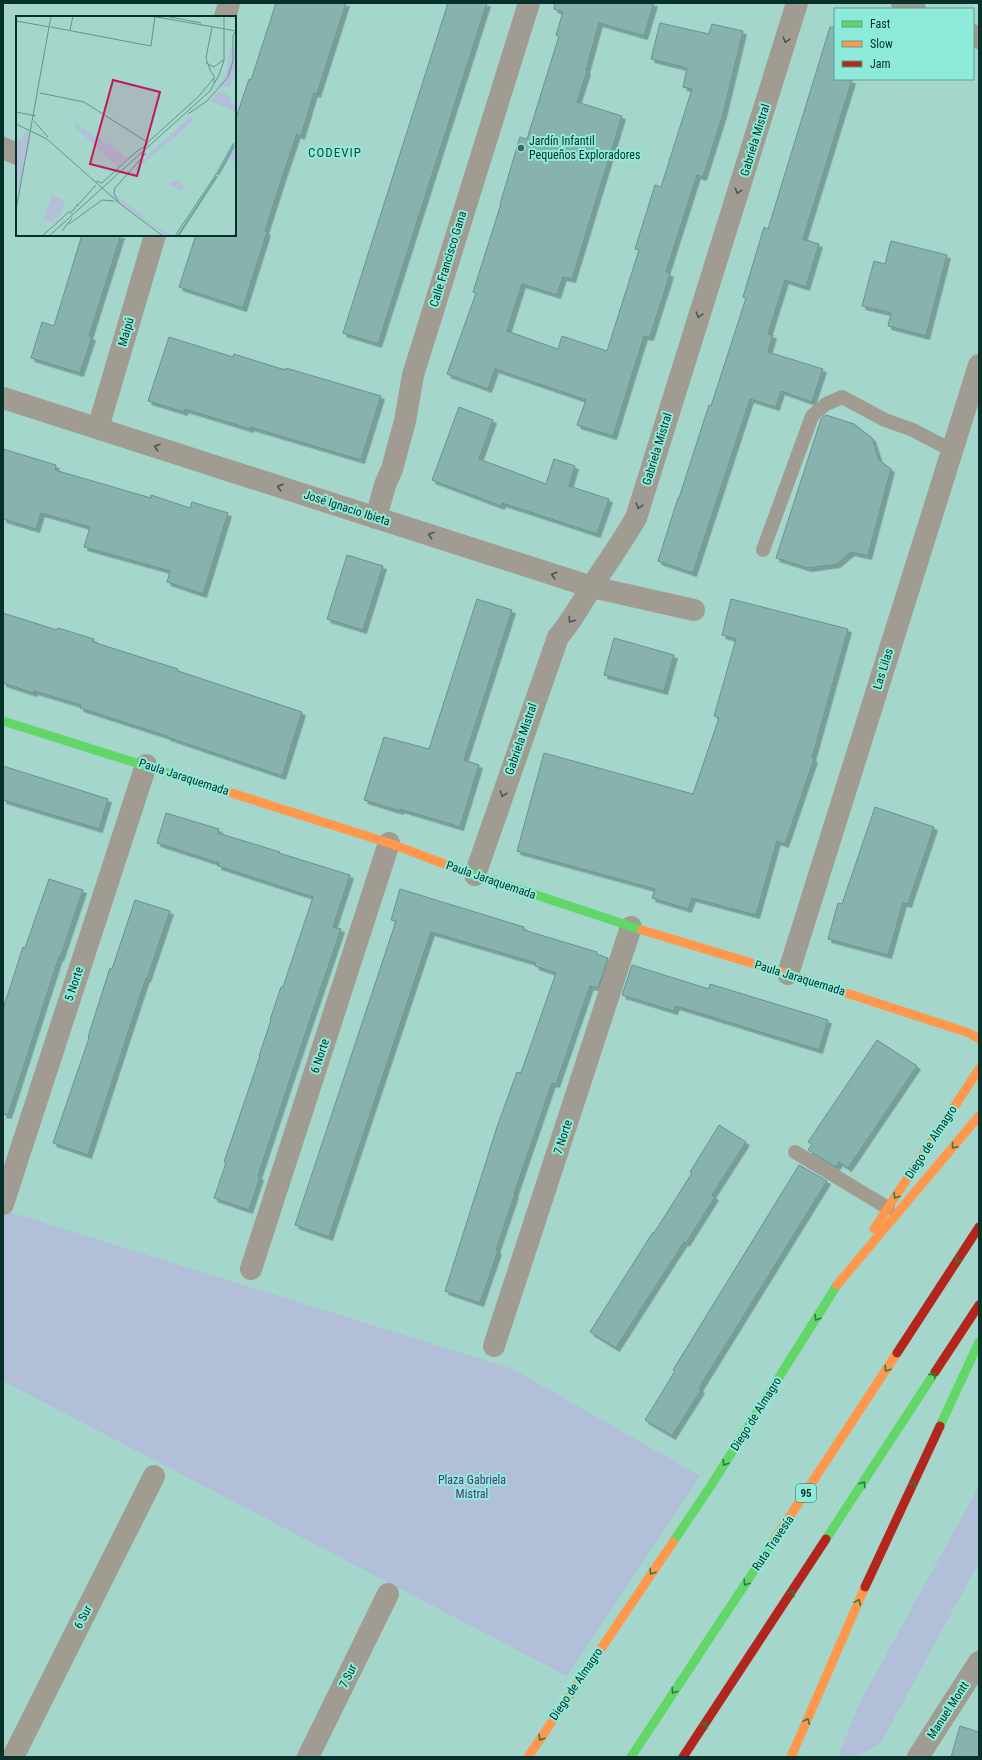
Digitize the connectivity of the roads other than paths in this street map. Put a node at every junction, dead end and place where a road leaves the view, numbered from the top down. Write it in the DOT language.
graph roads {
  1 [pos="229,3"];
  2 [pos="529,3"];
  3 [pos="798,3"];
  4 [pos="902,3"];
  5 [pos="914,8"];
  6 [pos="225,16"];
  7 [pos="3,148"];
  8 [pos="16,154"];
  9 [pos="155,236"];
  10 [pos="979,365"];
  11 [pos="3,398"];
  12 [pos="98,428"];
  13 [pos="951,450"];
  14 [pos="376,518"];
  15 [pos="763,550"];
  16 [pos="592,587"];
  17 [pos="694,610"];
  18 [pos="3,721"];
  19 [pos="146,765"];
  20 [pos="389,843"];
  21 [pos="475,875"];
  22 [pos="632,927"];
  23 [pos="788,974"];
  24 [pos="979,1039"];
  25 [pos="979,1069"];
  26 [pos="979,1116"];
  27 [pos="795,1152"];
  28 [pos="3,1204"];
  29 [pos="888,1208"];
  30 [pos="979,1227"];
  31 [pos="251,1269"];
  32 [pos="837,1285"];
  33 [pos="979,1305"];
  34 [pos="979,1342"];
  35 [pos="494,1346"];
  36 [pos="154,1476"];
  37 [pos="388,1594"];
  38 [pos="979,1662"];
  39 [pos="12,1757"];
  40 [pos="308,1757"];
  41 [pos="528,1757"];
  42 [pos="631,1757"];
  43 [pos="683,1757"];
  44 [pos="791,1757"];
  45 [pos="918,1757"];
  1 -- 6 [label="street"];
  2 -- 14 [label="street, Calle Francisco Gana"];
  3 -- 16 [label="street, Gabriela Mistral, one-way"];
  4 -- 5 [label="street"];
  7 -- 8 [label="street"];
  9 -- 12 [label="street, Maipú"];
  10 -- 13 [label="street, Las Lilas"];
  11 -- 12 [label="street, José Ignacio Ibieta"];
  14 -- 12 [label="street, José Ignacio Ibieta, one-way"];
  13 -- 15 [label="lane"];
  13 -- 23 [label="street, Las Lilas"];
  16 -- 14 [label="street, José Ignacio Ibieta, one-way"];
  16 -- 17 [label="street, José Ignacio Ibieta"];
  16 -- 21 [label="street, Gabriela Mistral, one-way"];
  18 -- 19 [label="main road, Paula Jaraquemada"];
  19 -- 20 [label="main road, Paula Jaraquemada"];
  19 -- 28 [label="street, 5 Norte"];
  20 -- 21 [label="main road, Paula Jaraquemada"];
  20 -- 31 [label="street, 6 Norte"];
  21 -- 22 [label="main road, Paula Jaraquemada"];
  22 -- 23 [label="main road, Paula Jaraquemada"];
  22 -- 35 [label="street, 7 Norte"];
  23 -- 24 [label="main road, Paula Jaraquemada"];
  25 -- 29 [label="main road, Diego de Almagro, one-way"];
  26 -- 32 [label="main road, one-way"];
  27 -- 29 [label="lane"];
  29 -- 32 [label="main road, Diego de Almagro"];
  30 -- 42 [label="main road, Ruta Travesía / 95, one-way"];
  32 -- 41 [label="main road, Diego de Almagro, one-way"];
  43 -- 33 [label="main road, one-way"];
  44 -- 34 [label="main road, one-way"];
  36 -- 39 [label="street, 6 Sur"];
  37 -- 40 [label="street, 7 Sur"];
  38 -- 45 [label="street, Manuel Montt"];
}
